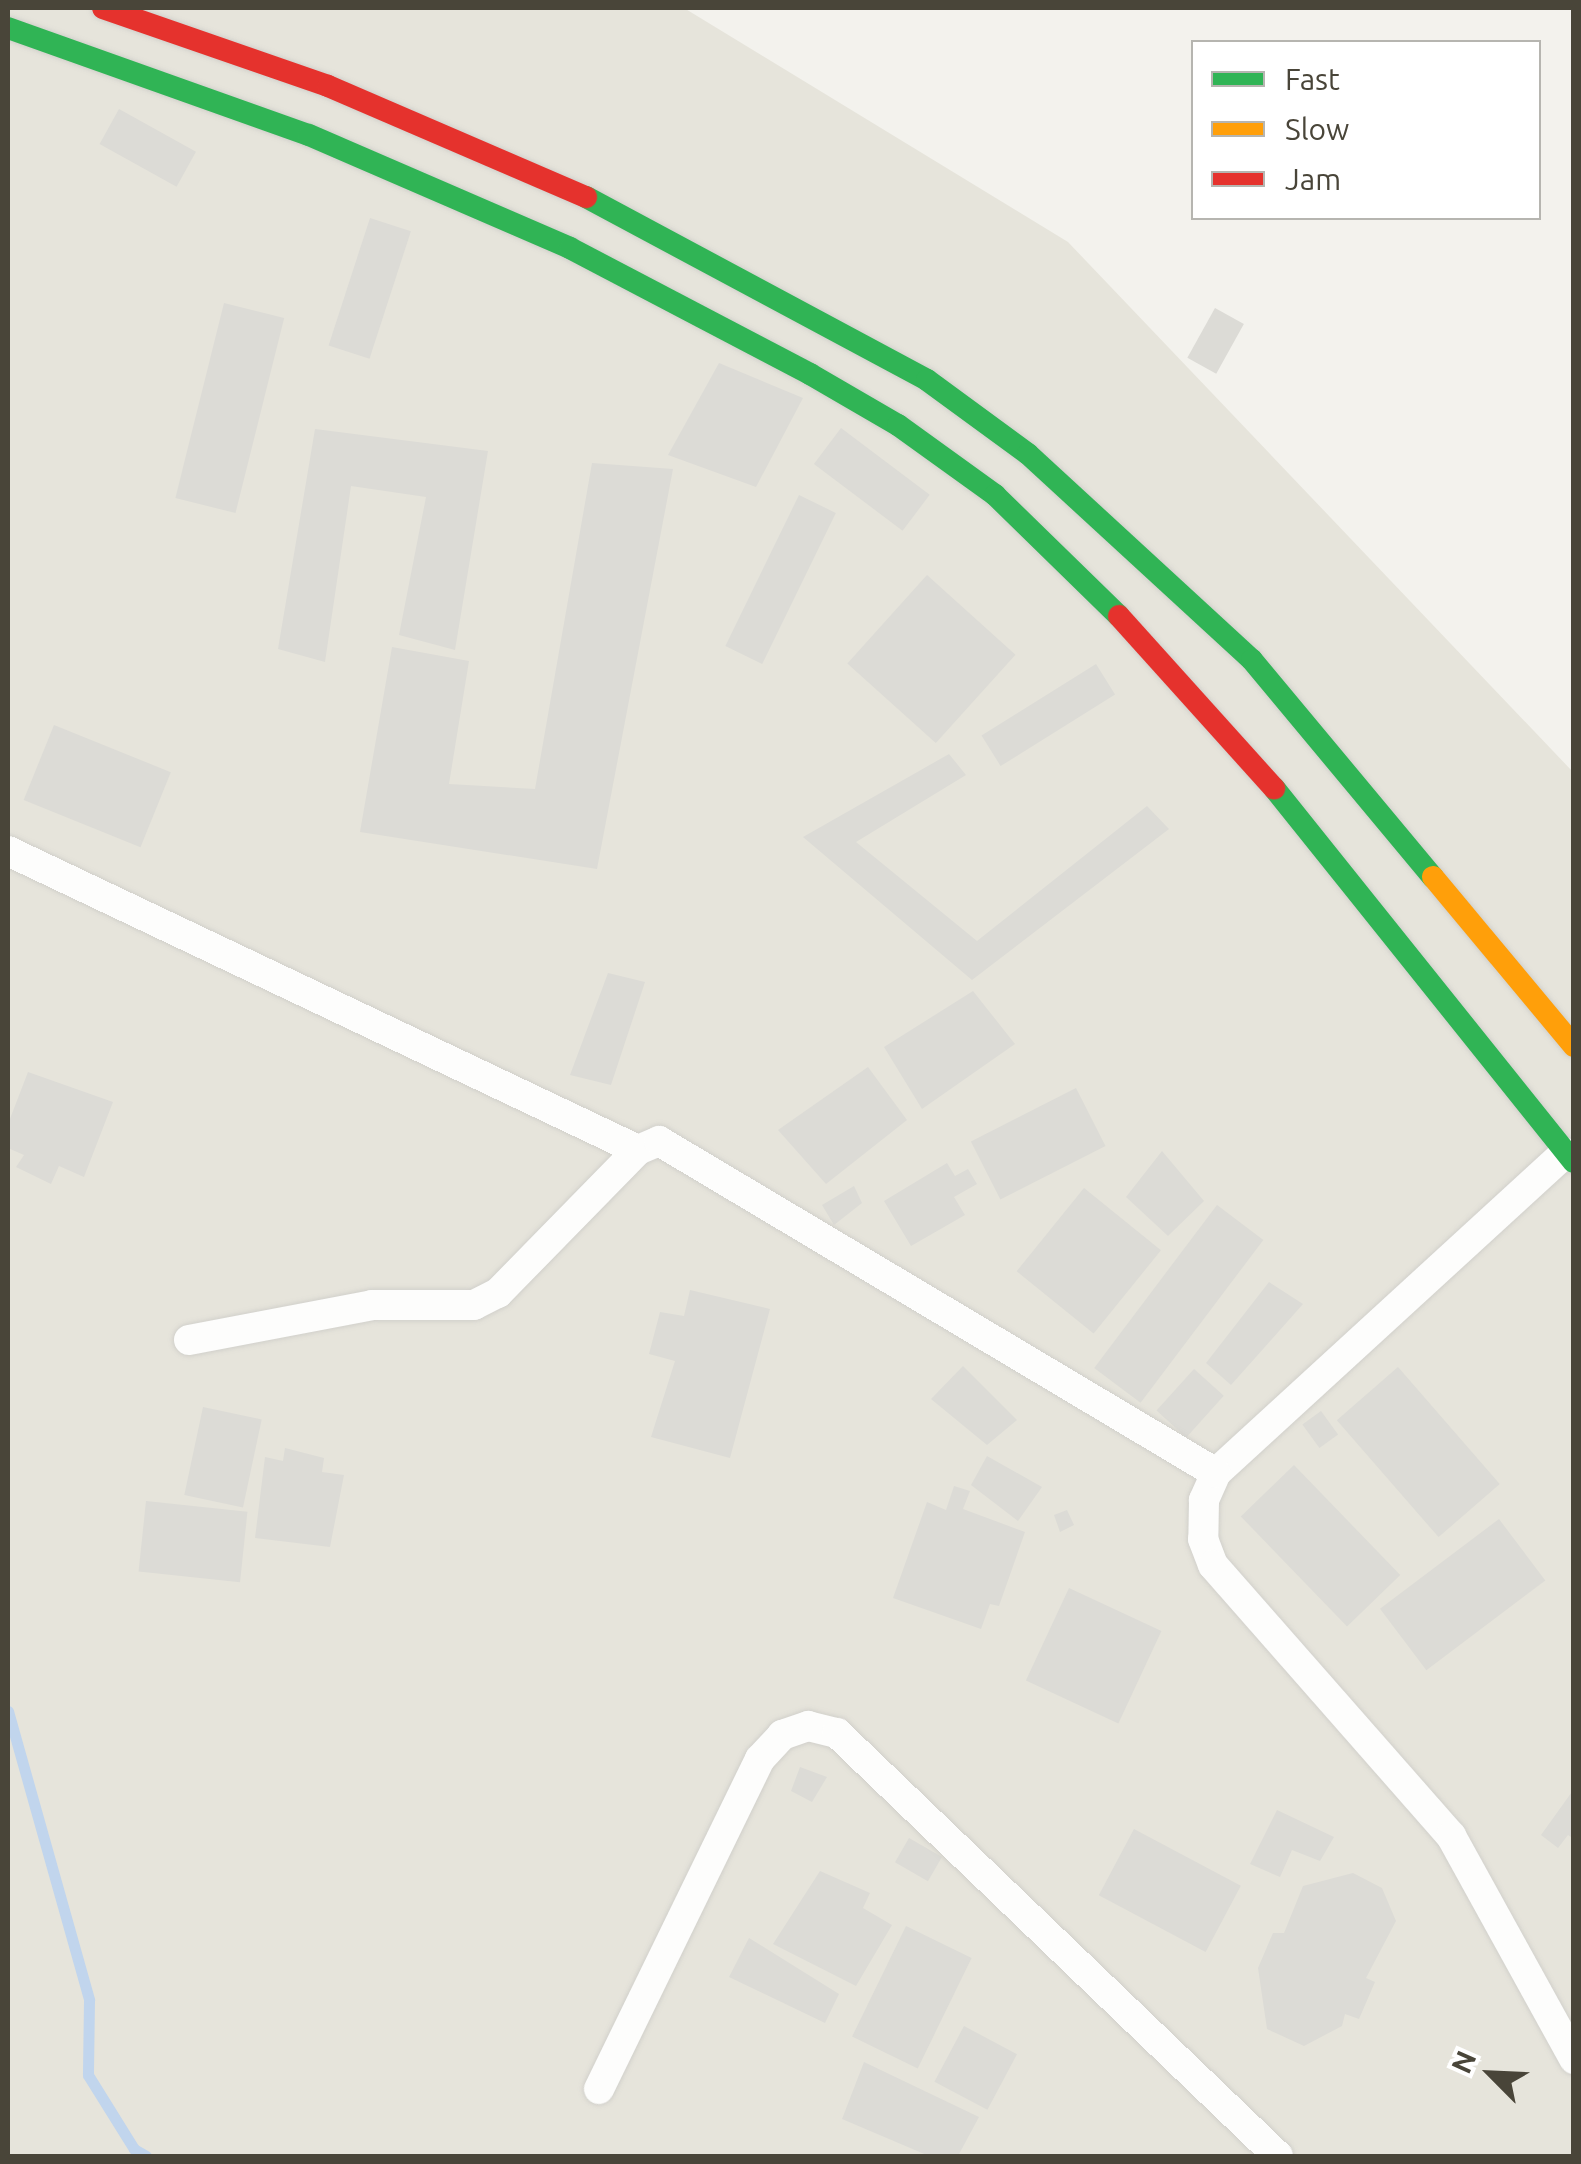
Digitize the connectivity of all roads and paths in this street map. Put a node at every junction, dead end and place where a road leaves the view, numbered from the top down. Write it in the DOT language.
graph roads {
  1 [pos="104,8"];
  2 [pos="8,28"];
  3 [pos="8,851"];
  4 [pos="1574,1046"];
  5 [pos="638,1150"];
  6 [pos="1569,1158"];
  7 [pos="189,1340"];
  8 [pos="1216,1473"];
  9 [pos="1574,2059"];
  10 [pos="599,2089"];
  11 [pos="1278,2156"];
  1 -- 4 [label="street"];
  2 -- 6 [label="street"];
  3 -- 5 [label="street"];
  5 -- 7 [label="street"];
  5 -- 8 [label="street"];
  6 -- 8 [label="street"];
  8 -- 9 [label="street"];
  10 -- 11 [label="street"];
}
